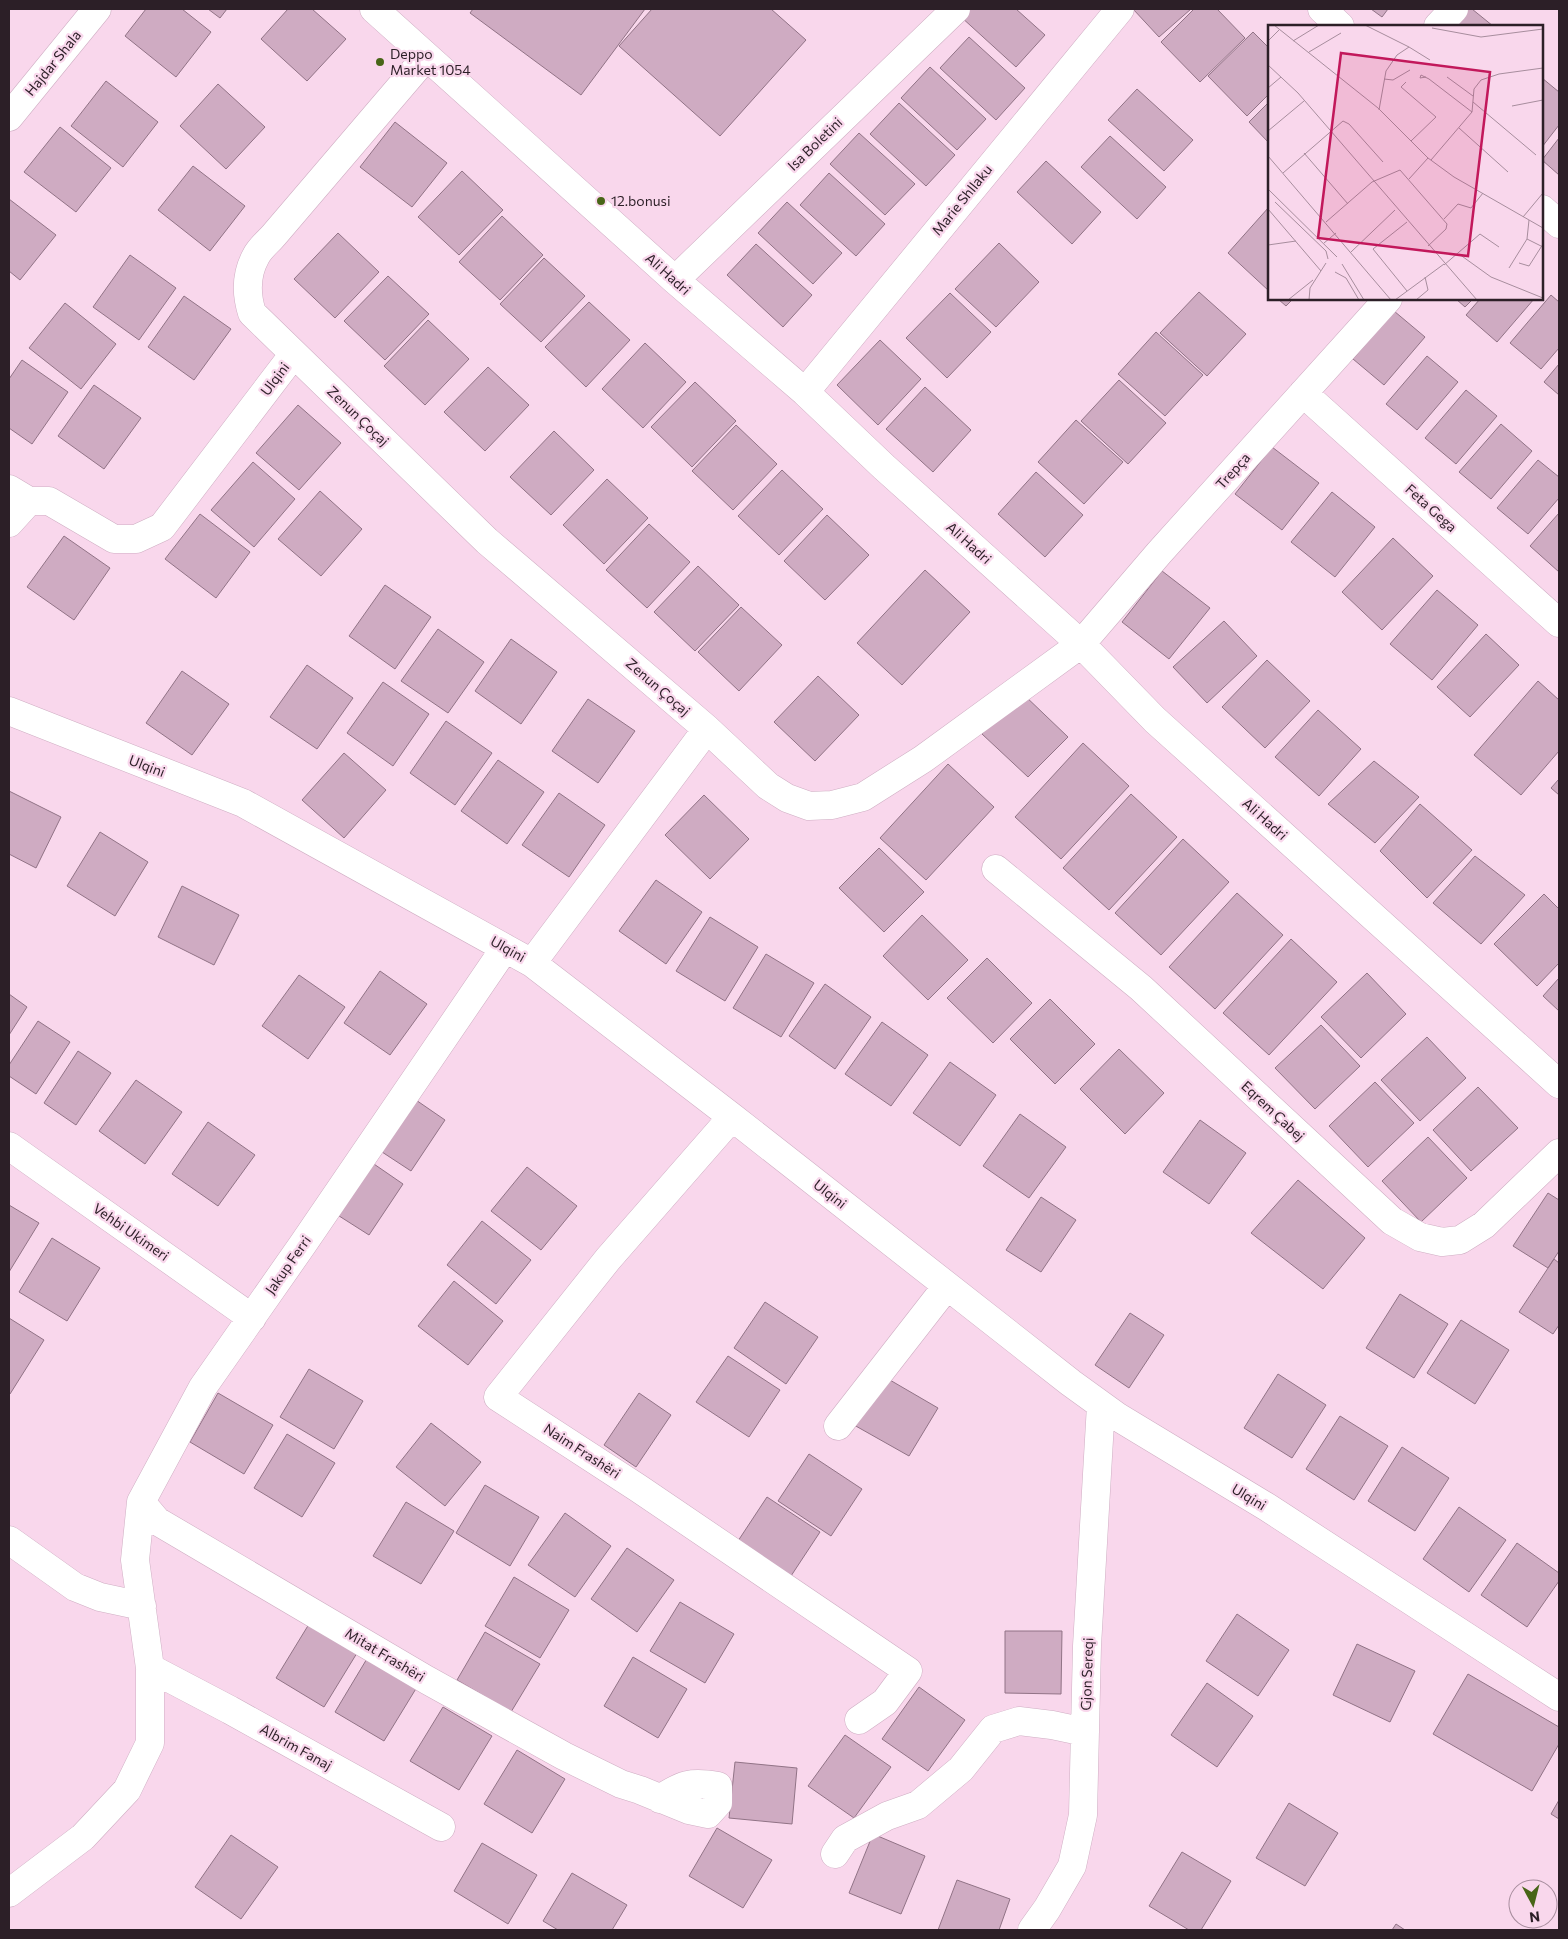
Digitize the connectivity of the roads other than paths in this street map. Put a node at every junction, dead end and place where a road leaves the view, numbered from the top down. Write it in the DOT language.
graph roads {
  1 [pos="374,9"];
  2 [pos="956,9"];
  3 [pos="1120,9"];
  4 [pos="1322,9"];
  5 [pos="1454,9"];
  6 [pos="94,10"];
  7 [pos="1339,25"];
  8 [pos="1439,25"];
  9 [pos="426,57"];
  10 [pos="9,116"];
  11 [pos="1543,210"];
  12 [pos="1559,224"];
  13 [pos="675,280"];
  14 [pos="1387,300"];
  15 [pos="293,355"];
  16 [pos="805,392"];
  17 [pos="1303,393"];
  18 [pos="19,495"];
  19 [pos="9,523"];
  20 [pos="1559,624"];
  21 [pos="1081,644"];
  22 [pos="9,711"];
  23 [pos="707,729"];
  24 [pos="996,869"];
  25 [pos="506,948"];
  26 [pos="532,963"];
  27 [pos="1559,1084"];
  28 [pos="732,1117"];
  29 [pos="9,1146"];
  30 [pos="1559,1153"];
  31 [pos="947,1286"];
  32 [pos="252,1318"];
  33 [pos="1101,1405"];
  34 [pos="838,1426"];
  35 [pos="141,1502"];
  36 [pos="9,1540"];
  37 [pos="142,1606"];
  38 [pos="150,1668"];
  39 [pos="1559,1697"];
  40 [pos="859,1720"];
  41 [pos="1085,1732"];
  42 [pos="650,1794"];
  43 [pos="441,1828"];
  44 [pos="834,1854"];
  45 [pos="9,1893"];
  46 [pos="1032,1930"];
  1 -- 9 [label="street, Ali Hadri"];
  2 -- 13 [label="street, Isa Boletini"];
  3 -- 16 [label="street, Marie Shllaku"];
  4 -- 7 [label="street"];
  5 -- 8 [label="street"];
  6 -- 10 [label="street, Hajdar Shala"];
  9 -- 13 [label="street, Ali Hadri"];
  9 -- 15 [label="street, Zenun Çoçaj"];
  11 -- 12 [label="street"];
  13 -- 16 [label="street, Ali Hadri"];
  14 -- 17 [label="street, Trepça"];
  15 -- 18 [label="street, Ulqini"];
  15 -- 23 [label="street, Zenun Çoçaj"];
  16 -- 21 [label="street, Ali Hadri"];
  17 -- 20 [label="street, Feta Gega"];
  17 -- 21 [label="street, Trepça"];
  18 -- 19 [label="street, Ulqini"];
  21 -- 23 [label="street, Zenun Çoçaj"];
  21 -- 27 [label="street, Ali Hadri"];
  22 -- 25 [label="street, Ulqini"];
  23 -- 26 [label="street"];
  24 -- 30 [label="street, Eqrem Çabej"];
  25 -- 26 [label="street, Ulqini"];
  25 -- 32 [label="street, Jakup Ferri"];
  26 -- 28 [label="street, Ulqini"];
  28 -- 31 [label="street, Ulqini"];
  28 -- 40 [label="street, Naim Frashëri"];
  29 -- 32 [label="street, Vehbi Ukimeri"];
  31 -- 33 [label="street, Ulqini"];
  31 -- 34 [label="street"];
  32 -- 35 [label="street, Jakup Ferri"];
  33 -- 39 [label="street, Ulqini"];
  33 -- 41 [label="street, Gjon Sereqi"];
  35 -- 37 [label="street, Jakup Ferri"];
  35 -- 42 [label="street, Mitat Frashëri"];
  36 -- 37 [label="street"];
  37 -- 38 [label="street"];
  38 -- 43 [label="street, Albrim Fanaj"];
  38 -- 45 [label="street"];
  41 -- 44 [label="street"];
  41 -- 46 [label="street, Gjon Sereqi"];
}
